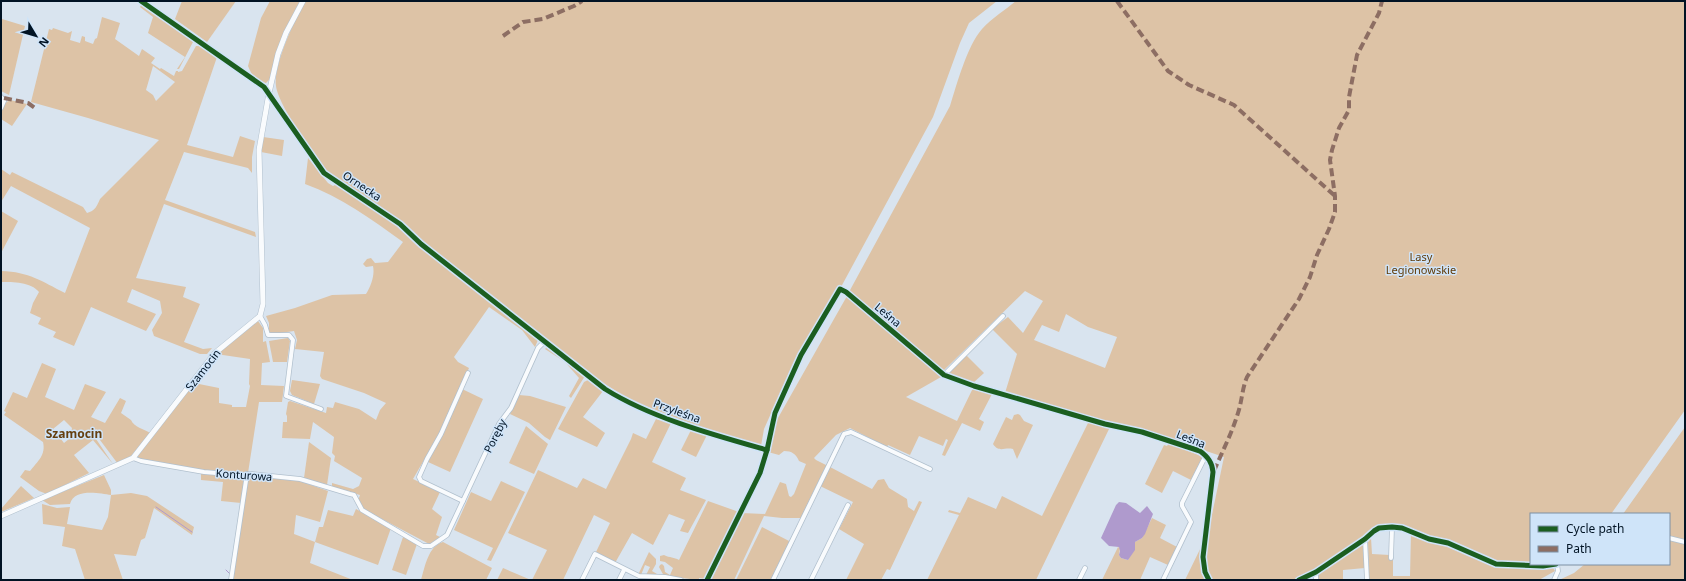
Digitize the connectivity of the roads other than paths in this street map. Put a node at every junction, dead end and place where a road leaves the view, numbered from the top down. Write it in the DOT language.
graph roads {
  1 [pos="141,1"];
  2 [pos="303,1"];
  3 [pos="269,93"];
  4 [pos="2,98"];
  5 [pos="1,108"];
  6 [pos="260,316"];
  7 [pos="1003,316"];
  8 [pos="544,342"];
  9 [pos="468,373"];
  10 [pos="587,376"];
  11 [pos="944,376"];
  12 [pos="321,409"];
  13 [pos="767,450"];
  14 [pos="1206,455"];
  15 [pos="133,458"];
  16 [pos="930,469"];
  17 [pos="1213,472"];
  18 [pos="247,474"];
  19 [pos="463,501"];
  20 [pos="848,505"];
  21 [pos="1,516"];
  22 [pos="1392,527"];
  23 [pos="448,532"];
  24 [pos="1670,538"];
  25 [pos="1365,539"];
  26 [pos="1685,542"];
  27 [pos="1391,558"];
  28 [pos="1550,565"];
  29 [pos="1556,565"];
  30 [pos="1085,568"];
  31 [pos="624,570"];
  32 [pos="1316,572"];
  33 [pos="231,580"];
  34 [pos="582,580"];
  35 [pos="619,580"];
  36 [pos="682,580"];
  37 [pos="707,580"];
  38 [pos="773,580"];
  39 [pos="811,580"];
  40 [pos="1079,580"];
  41 [pos="1163,580"];
  42 [pos="1298,580"];
  43 [pos="1316,580"];
  44 [pos="1367,580"];
  45 [pos="1554,580"];
  1 -- 3 [label="street, Ornecka"];
  2 -- 3 [label="street"];
  3 -- 6 [label="street"];
  3 -- 8 [label="street, Ornecka"];
  4 -- 5 [label="street"];
  6 -- 12 [label="street"];
  6 -- 15 [label="street, Szamocin"];
  7 -- 11 [label="street"];
  8 -- 10 [label="street, Ornecka"];
  8 -- 19 [label="street, Poręby"];
  9 -- 19 [label="street"];
  10 -- 13 [label="street, Przyleśna"];
  11 -- 13 [label="street, Leśna"];
  11 -- 14 [label="street, Leśna"];
  13 -- 37 [label="street, Leśna"];
  14 -- 17 [label="street, Leśna"];
  14 -- 41 [label="street"];
  15 -- 18 [label="street, Konturowa"];
  15 -- 21 [label="street, Szamocin"];
  16 -- 38 [label="street"];
  18 -- 23 [label="street, Konturowa"];
  18 -- 33 [label="street"];
  19 -- 23 [label="street, Poręby"];
  20 -- 39 [label="street"];
  22 -- 25 [label="street"];
  22 -- 27 [label="street"];
  22 -- 28 [label="street"];
  24 -- 26 [label="street"];
  25 -- 32 [label="street"];
  25 -- 44 [label="street"];
  29 -- 45 [label="street"];
  30 -- 40 [label="street"];
  31 -- 34 [label="street"];
  31 -- 35 [label="street"];
  31 -- 36 [label="street"];
  32 -- 42 [label="street"];
  32 -- 43 [label="street"];
}
